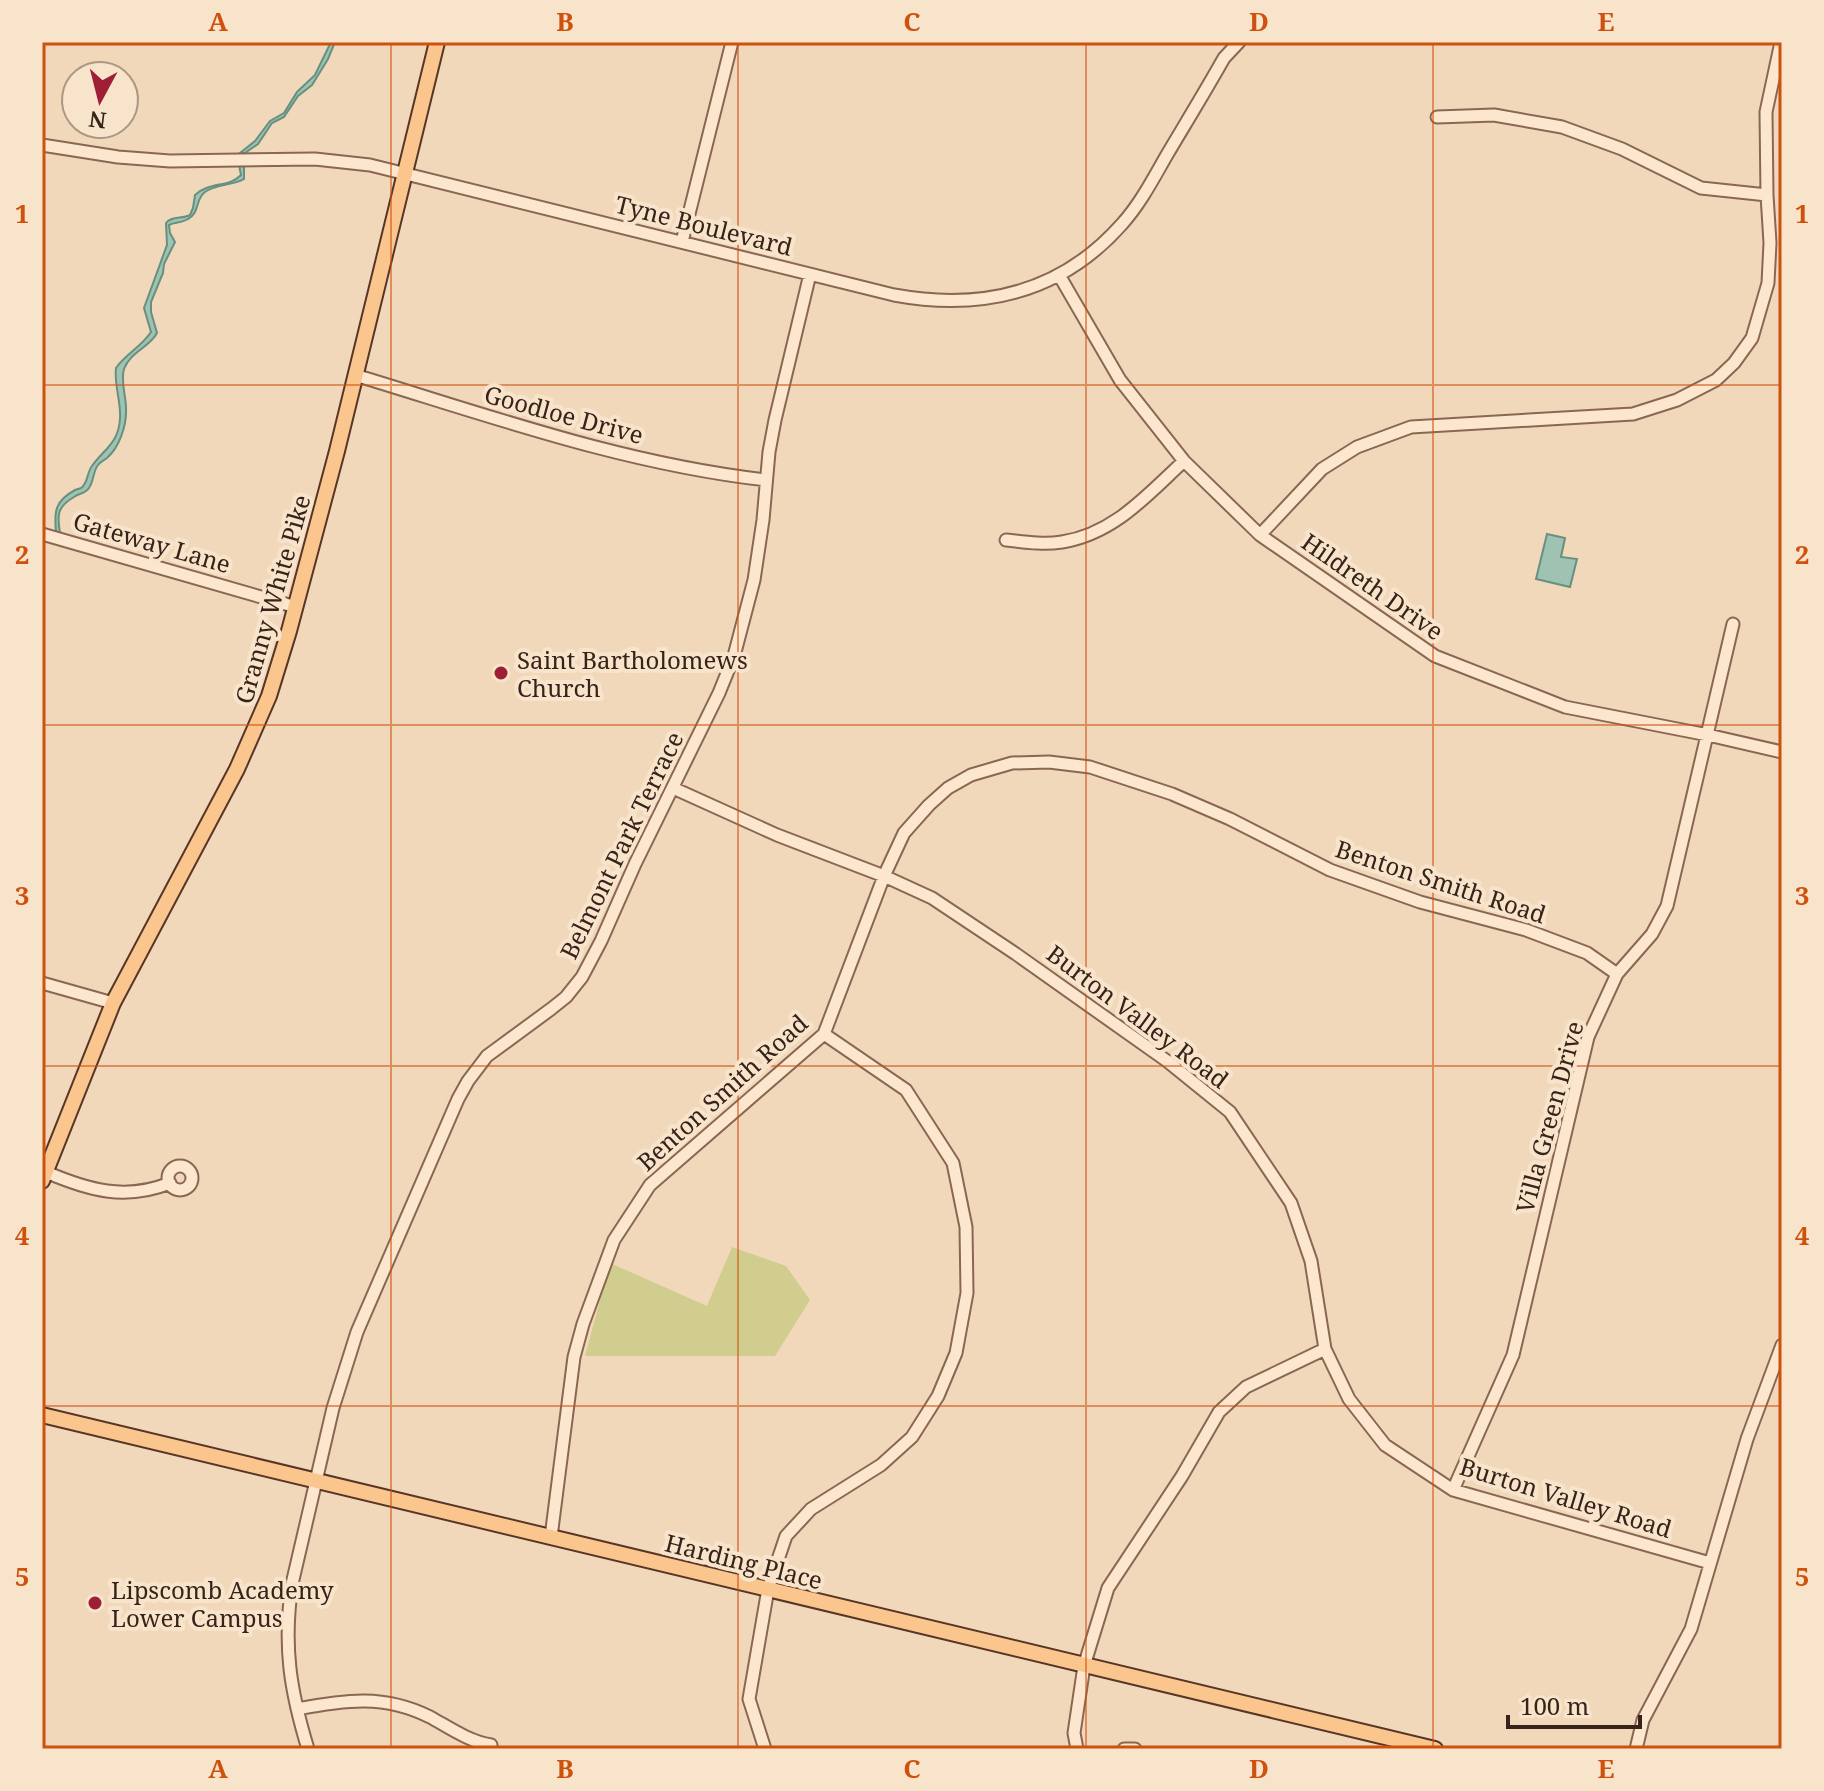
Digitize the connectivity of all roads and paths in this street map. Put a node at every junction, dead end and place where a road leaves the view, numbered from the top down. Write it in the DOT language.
graph roads {
  1 [pos="437,42"];
  2 [pos="732,42"];
  3 [pos="1239,42"];
  4 [pos="1781,42"];
  5 [pos="1437,117"];
  6 [pos="42,145"];
  7 [pos="406,173"];
  8 [pos="1767,195"];
  9 [pos="682,242"];
  10 [pos="810,274"];
  11 [pos="1059,275"];
  12 [pos="355,375"];
  13 [pos="1184,461"];
  14 [pos="766,480"];
  15 [pos="42,534"];
  16 [pos="1260,535"];
  17 [pos="1006,540"];
  18 [pos="296,607"];
  19 [pos="1733,624"];
  20 [pos="1708,735"];
  21 [pos="1782,752"];
  22 [pos="673,788"];
  23 [pos="884,876"];
  24 [pos="1617,974"];
  25 [pos="42,983"];
  26 [pos="113,1003"];
  27 [pos="824,1034"];
  28 [pos="44,1176"];
  29 [pos="170,1183"];
  30 [pos="1782,1345"];
  31 [pos="1325,1349"];
  32 [pos="42,1415"];
  33 [pos="316,1481"];
  34 [pos="1453,1490"];
  35 [pos="551,1537"];
  36 [pos="1710,1563"];
  37 [pos="768,1589"];
  38 [pos="1084,1666"];
  39 [pos="297,1709"];
  40 [pos="491,1745"];
  41 [pos="308,1749"];
  42 [pos="765,1749"];
  43 [pos="1077,1749"];
  44 [pos="1124,1749"];
  45 [pos="1135,1749"];
  46 [pos="1435,1749"];
  47 [pos="1636,1749"];
  1 -- 7 [label="main road, Granny White Pike"];
  2 -- 9 [label="street"];
  3 -- 11 [label="street, Tyne Boulevard"];
  4 -- 8 [label="street"];
  5 -- 8 [label="street"];
  6 -- 7 [label="street, Tyne Boulevard"];
  7 -- 9 [label="street, Tyne Boulevard"];
  7 -- 12 [label="main road, Granny White Pike"];
  8 -- 16 [label="street"];
  9 -- 10 [label="street, Tyne Boulevard"];
  10 -- 11 [label="street, Tyne Boulevard"];
  10 -- 14 [label="street, Belmont Park Terrace"];
  11 -- 13 [label="street, Hildreth Drive"];
  12 -- 14 [label="street, Goodloe Drive"];
  12 -- 18 [label="main road, Granny White Pike"];
  13 -- 16 [label="street, Hildreth Drive"];
  13 -- 17 [label="street"];
  14 -- 22 [label="street, Belmont Park Terrace"];
  15 -- 18 [label="street, Gateway Lane"];
  16 -- 20 [label="street, Hildreth Drive"];
  18 -- 26 [label="main road, Granny White Pike"];
  19 -- 20 [label="street, Villa Green Drive"];
  20 -- 21 [label="street, Hildreth Drive"];
  20 -- 24 [label="street, Villa Green Drive"];
  22 -- 23 [label="street, Burton Valley Road"];
  22 -- 33 [label="street, Belmont Park Terrace"];
  23 -- 24 [label="street, Benton Smith Road"];
  23 -- 27 [label="street, Benton Smith Road"];
  23 -- 31 [label="street, Burton Valley Road"];
  24 -- 34 [label="street, Villa Green Drive"];
  25 -- 26 [label="street"];
  26 -- 28 [label="main road, Granny White Pike"];
  27 -- 35 [label="street, Benton Smith Road"];
  27 -- 37 [label="street"];
  28 -- 29 [label="street"];
  30 -- 36 [label="street"];
  31 -- 34 [label="street, Burton Valley Road"];
  31 -- 38 [label="street"];
  32 -- 33 [label="main road, Harding Place"];
  33 -- 35 [label="main road, Harding Place"];
  33 -- 39 [label="street, Belmont Park Terrace"];
  34 -- 36 [label="street, Burton Valley Road"];
  35 -- 37 [label="main road, Harding Place"];
  36 -- 47 [label="street"];
  37 -- 38 [label="main road, Harding Place"];
  37 -- 42 [label="street"];
  38 -- 43 [label="street"];
  38 -- 46 [label="main road, Harding Place"];
  39 -- 40 [label="street"];
  39 -- 41 [label="street, Belmont Park Terrace"];
  44 -- 45 [label="street"];
}
